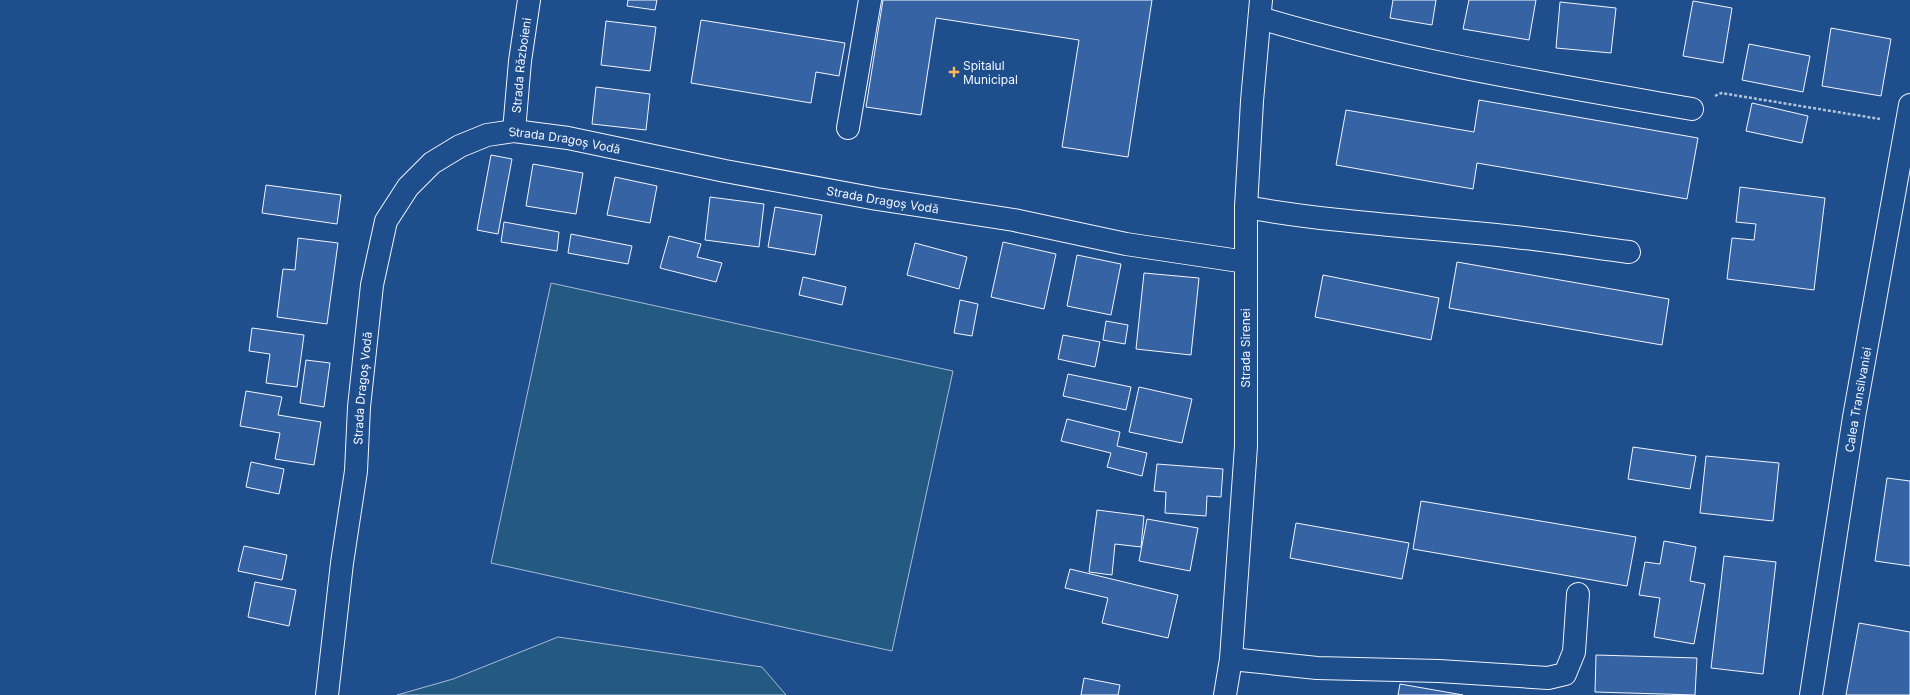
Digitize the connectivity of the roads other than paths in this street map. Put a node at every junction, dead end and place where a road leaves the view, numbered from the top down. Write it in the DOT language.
graph roads {
  1 [pos="529,0"];
  2 [pos="870,0"];
  3 [pos="1261,9"];
  4 [pos="1692,109"];
  5 [pos="1908,114"];
  6 [pos="848,128"];
  7 [pos="514,131"];
  8 [pos="1905,163"];
  9 [pos="1246,207"];
  10 [pos="1629,252"];
  11 [pos="1246,262"];
  12 [pos="1578,594"];
  13 [pos="1231,659"];
  14 [pos="327,695"];
  15 [pos="1225,695"];
  16 [pos="1811,695"];
  1 -- 7 [label="main road, Strada Războieni"];
  2 -- 6 [label="main road"];
  3 -- 4 [label="main road"];
  3 -- 9 [label="main road, Strada Sirenei"];
  5 -- 8 [label="main road, Calea Transilvaniei"];
  7 -- 11 [label="main road, Strada Dragoș Vodă"];
  7 -- 14 [label="main road, Strada Dragoș Vodă"];
  8 -- 16 [label="main road, Calea Transilvaniei"];
  9 -- 10 [label="main road"];
  9 -- 11 [label="main road, Strada Sirenei"];
  11 -- 13 [label="main road, Strada Sirenei"];
  12 -- 13 [label="main road"];
  13 -- 15 [label="main road, Strada Sirenei"];
}
